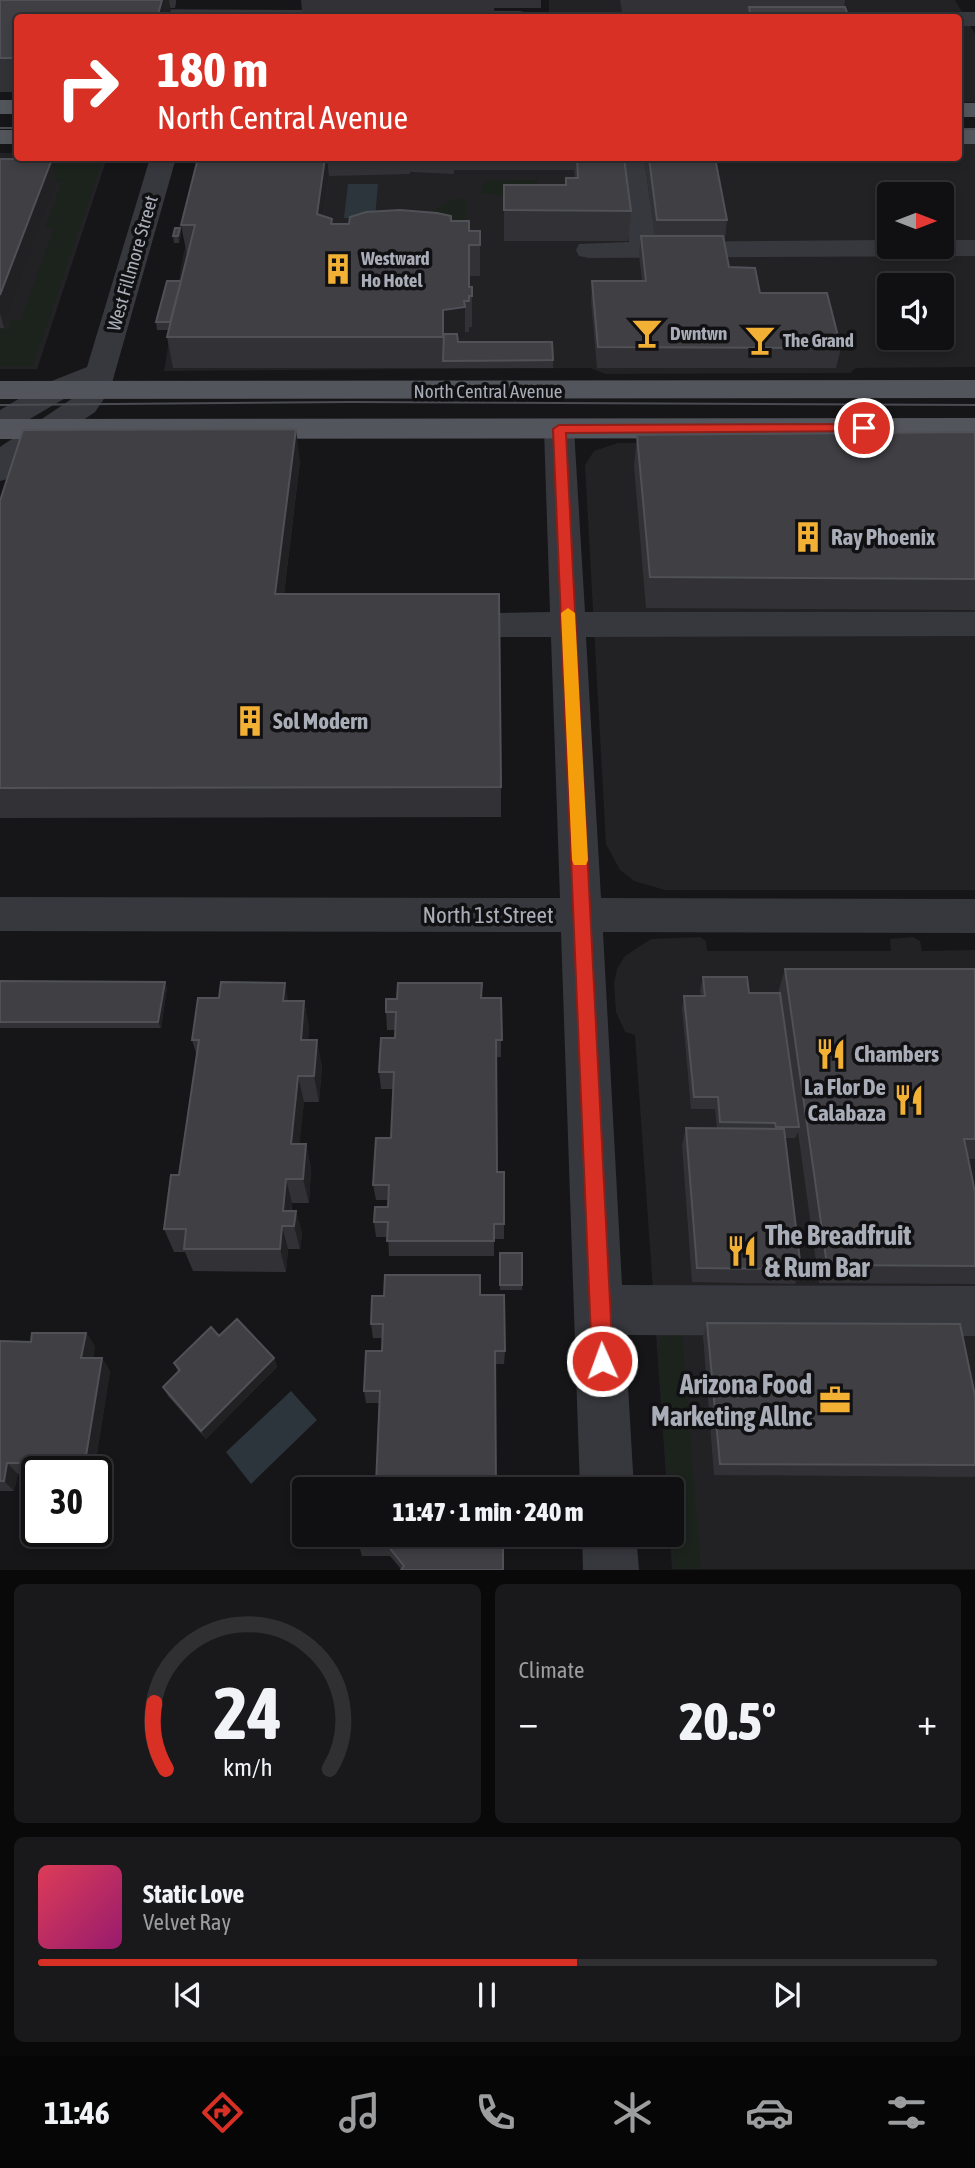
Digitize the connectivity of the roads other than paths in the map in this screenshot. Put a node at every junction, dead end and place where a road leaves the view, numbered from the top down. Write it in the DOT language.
graph roads {
  1 [pos="162,161"];
  2 [pos="631,161"];
  3 [pos="975,248"];
  4 [pos="589,250"];
  5 [pos="644,250"];
  6 [pos="94,388"];
  7 [pos="975,389"];
  8 [pos="0,390"];
  9 [pos="44,408"];
  10 [pos="0,423"];
  11 [pos="975,428"];
  12 [pos="0,429"];
  13 [pos="559,429"];
  14 [pos="0,471"];
  15 [pos="569,624"];
  16 [pos="975,624"];
  17 [pos="499,625"];
  18 [pos="0,914"];
  19 [pos="583,915"];
  20 [pos="975,916"];
  21 [pos="600,1310"];
  22 [pos="975,1311"];
  23 [pos="607,1477"];
  24 [pos="610,1547"];
  25 [pos="611,1570"];
  1 -- 6 [label="street, West Fillmore Street"];
  2 -- 5 [label="street"];
  3 -- 5 [label="street"];
  4 -- 5 [label="street"];
  6 -- 7 [label="main road, North Central Avenue"];
  6 -- 9 [label="street"];
  8 -- 9 [label="main road, North Central Avenue"];
  9 -- 10 [label="street"];
  9 -- 12 [label="main road, North Central Avenue"];
  9 -- 13 [label="main road, North Central Avenue"];
  9 -- 14 [label="street"];
  11 -- 13 [label="main road, North Central Avenue"];
  13 -- 15 [label="street"];
  15 -- 16 [label="street"];
  15 -- 17 [label="street"];
  15 -- 19 [label="street"];
  18 -- 19 [label="street, North 1st Street"];
  19 -- 20 [label="street, North 1st Street"];
  19 -- 21 [label="street"];
  21 -- 22 [label="street"];
  21 -- 23 [label="street"];
  24 -- 25 [label="street"];
}
